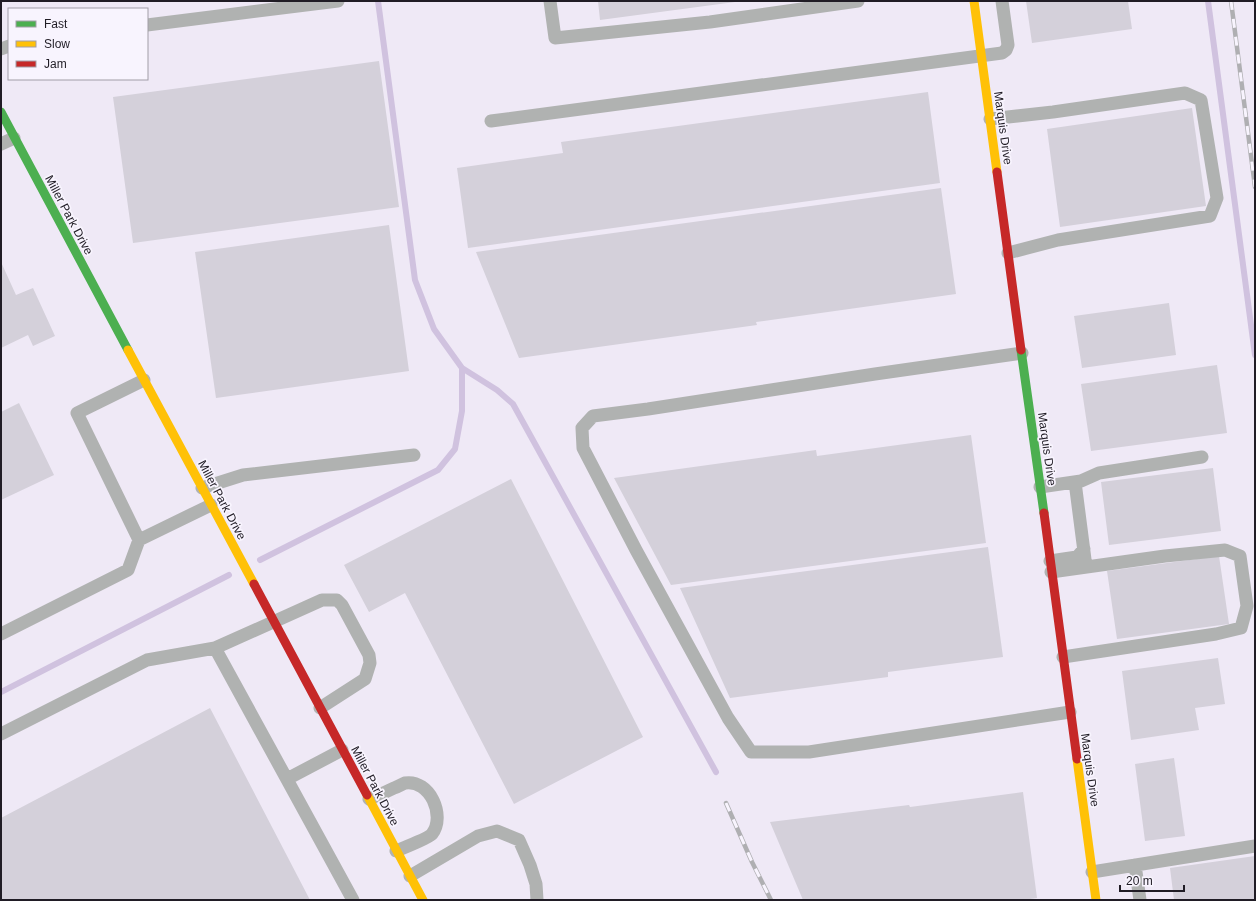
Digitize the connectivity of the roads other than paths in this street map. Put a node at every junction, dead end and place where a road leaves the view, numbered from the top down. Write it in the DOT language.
graph roads {
  1 [pos="338,1"];
  2 [pos="550,1"];
  3 [pos="858,1"];
  4 [pos="974,1"];
  5 [pos="1002,1"];
  6 [pos="148,25"];
  7 [pos="981,56"];
  8 [pos="1,112"];
  9 [pos="990,118"];
  10 [pos="491,121"];
  11 [pos="14,138"];
  12 [pos="1,144"];
  13 [pos="1008,253"];
  14 [pos="1022,353"];
  15 [pos="144,380"];
  16 [pos="414,455"];
  17 [pos="1202,457"];
  18 [pos="1075,482"];
  19 [pos="1040,486"];
  20 [pos="202,488"];
  21 [pos="211,505"];
  22 [pos="139,540"];
  23 [pos="1084,549"];
  24 [pos="1051,567"];
  25 [pos="1086,567"];
  26 [pos="274,622"];
  27 [pos="1,634"];
  28 [pos="215,648"];
  29 [pos="1063,658"];
  30 [pos="320,708"];
  31 [pos="1070,712"];
  32 [pos="1,734"];
  33 [pos="342,750"];
  34 [pos="287,779"];
  35 [pos="369,800"];
  36 [pos="1255,846"];
  37 [pos="396,851"];
  38 [pos="1135,865"];
  39 [pos="1092,872"];
  40 [pos="410,876"];
  41 [pos="353,900"];
  42 [pos="423,900"];
  43 [pos="537,900"];
  44 [pos="1096,900"];
  45 [pos="1140,900"];
  1 -- 6 [label="lane"];
  2 -- 3 [label="lane"];
  4 -- 7 [label="street, Marquis Drive"];
  5 -- 7 [label="lane"];
  7 -- 9 [label="street, Marquis Drive"];
  7 -- 10 [label="lane"];
  8 -- 11 [label="street, Miller Park Drive"];
  9 -- 13 [label="street, Marquis Drive"];
  9 -- 13 [label="lane"];
  11 -- 12 [label="lane"];
  11 -- 15 [label="street, Miller Park Drive"];
  13 -- 14 [label="street, Marquis Drive"];
  14 -- 19 [label="street, Marquis Drive"];
  14 -- 31 [label="lane"];
  15 -- 20 [label="street, Miller Park Drive"];
  15 -- 22 [label="lane"];
  16 -- 20 [label="lane"];
  17 -- 18 [label="lane"];
  18 -- 19 [label="lane"];
  18 -- 23 [label="lane"];
  19 -- 24 [label="street, Marquis Drive"];
  20 -- 21 [label="street, Miller Park Drive"];
  21 -- 22 [label="lane"];
  21 -- 26 [label="street, Miller Park Drive"];
  22 -- 27 [label="lane"];
  23 -- 24 [label="lane"];
  23 -- 25 [label="lane"];
  24 -- 25 [label="lane"];
  24 -- 29 [label="street, Marquis Drive"];
  25 -- 29 [label="lane"];
  26 -- 28 [label="lane"];
  26 -- 30 [label="street, Miller Park Drive"];
  26 -- 30 [label="lane"];
  28 -- 32 [label="lane"];
  28 -- 34 [label="lane"];
  29 -- 31 [label="street, Marquis Drive"];
  30 -- 33 [label="street, Miller Park Drive"];
  31 -- 39 [label="street, Marquis Drive"];
  33 -- 34 [label="lane"];
  33 -- 35 [label="street, Miller Park Drive"];
  34 -- 41 [label="lane"];
  35 -- 37 [label="street, Miller Park Drive"];
  35 -- 37 [label="lane"];
  36 -- 38 [label="lane"];
  37 -- 40 [label="street, Miller Park Drive"];
  38 -- 39 [label="lane"];
  38 -- 45 [label="lane"];
  39 -- 44 [label="street, Marquis Drive"];
  40 -- 42 [label="street, Miller Park Drive"];
  40 -- 43 [label="lane"];
}
